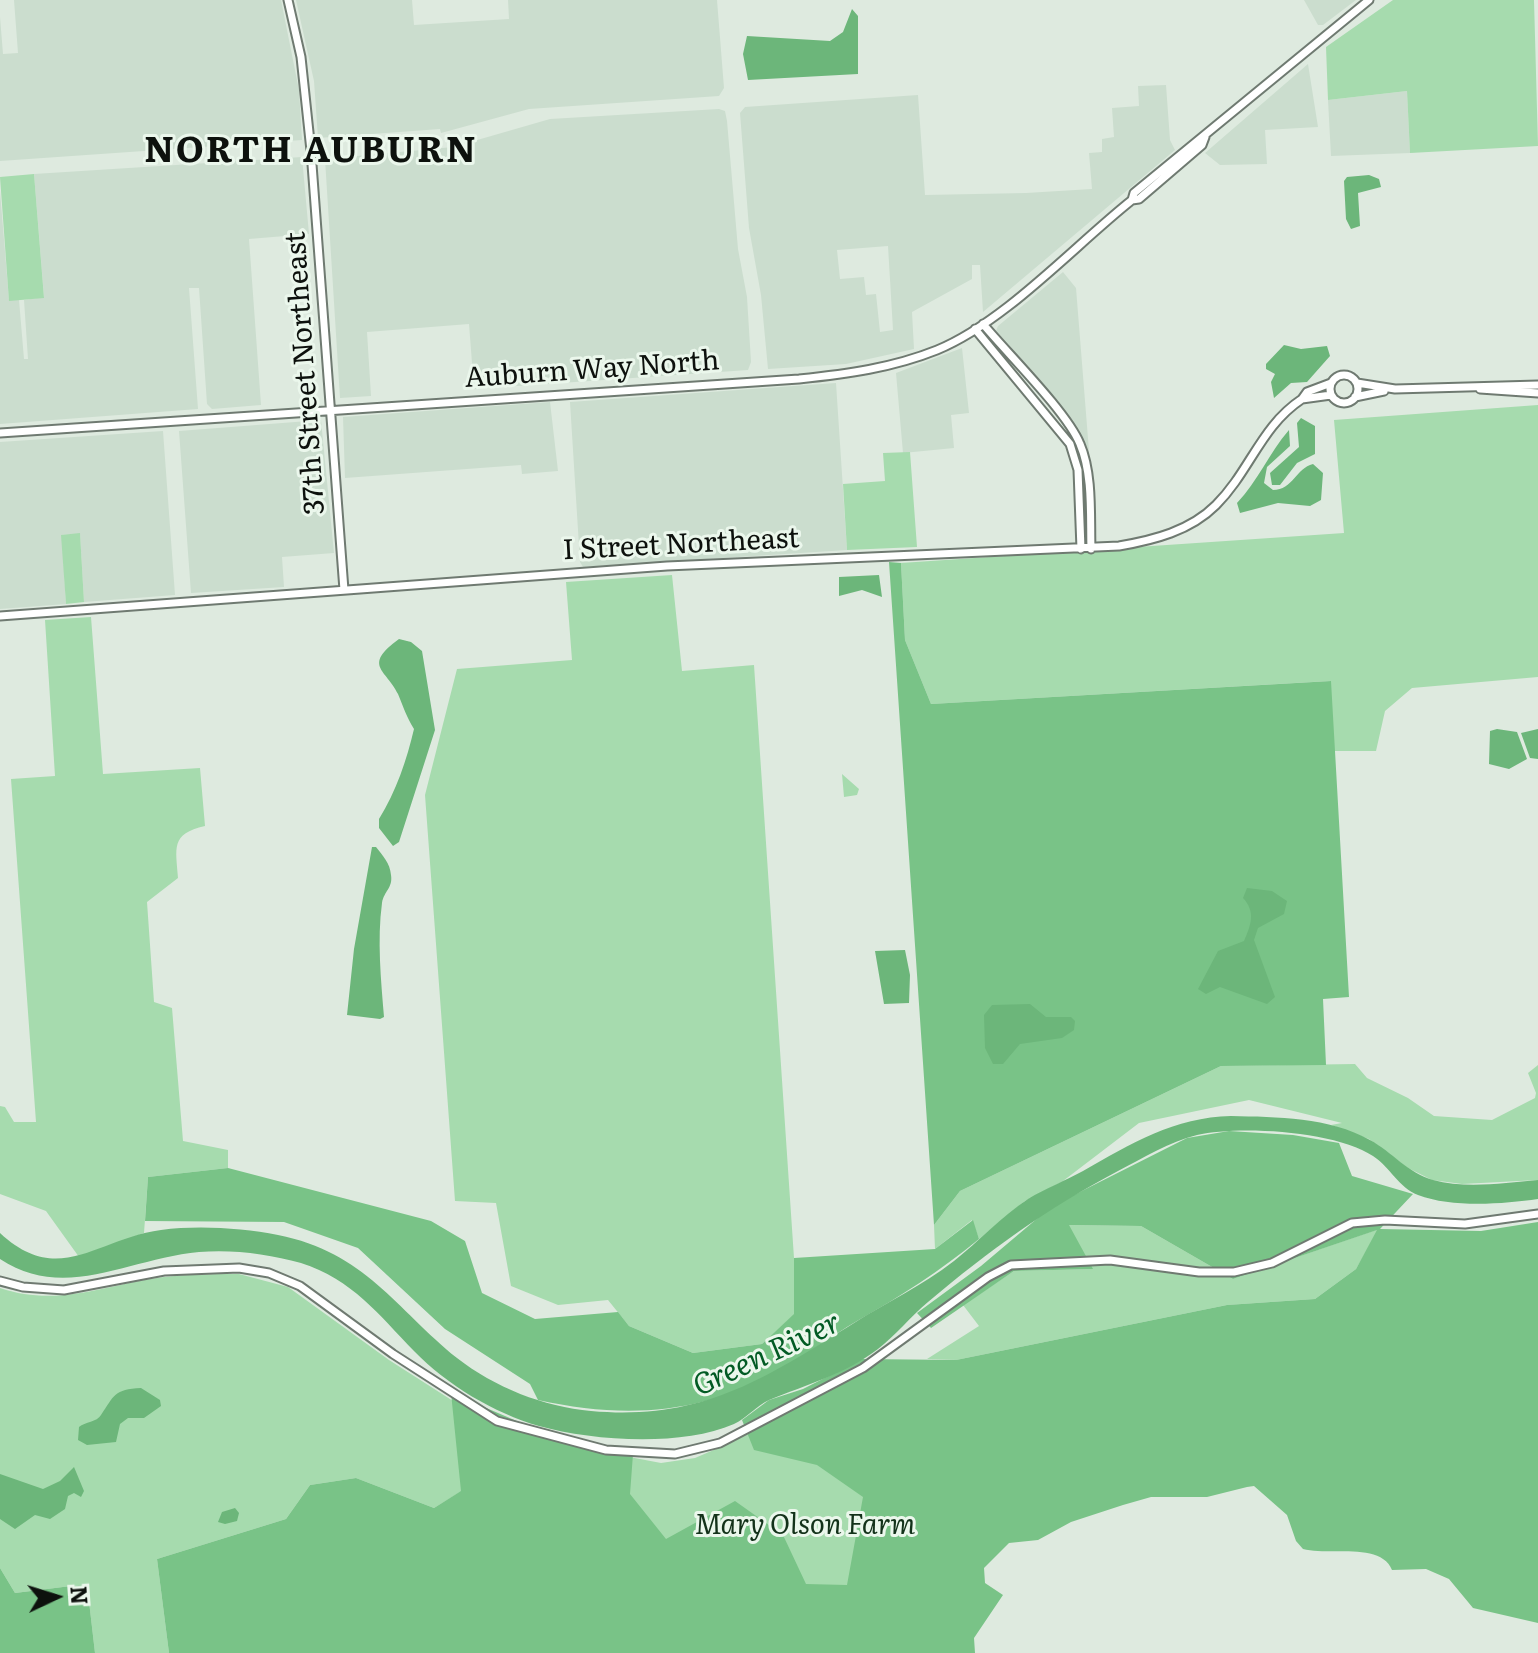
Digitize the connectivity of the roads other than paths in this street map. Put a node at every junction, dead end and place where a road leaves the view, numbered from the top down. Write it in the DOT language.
graph roads {
  1 [pos="288,0"];
  2 [pos="1369,0"];
  3 [pos="1205,137"];
  4 [pos="1133,200"];
  5 [pos="979,326"];
  6 [pos="1331,383"];
  7 [pos="1357,383"];
  8 [pos="1538,385"];
  9 [pos="1395,389"];
  10 [pos="1478,389"];
  11 [pos="1538,393"];
  12 [pos="1331,395"];
  13 [pos="1355,397"];
  14 [pos="1302,399"];
  15 [pos="332,409"];
  16 [pos="0,433"];
  17 [pos="1081,549"];
  18 [pos="1091,549"];
  19 [pos="344,590"];
  20 [pos="0,616"];
  21 [pos="1538,1214"];
  22 [pos="0,1281"];
  1 -- 15 [label="street, 37th Street Northeast"];
  2 -- 3 [label="street, Auburn Way North"];
  3 -- 4 [label="street, Auburn Way North"];
  3 -- 4 [label="street, Auburn Way North"];
  4 -- 5 [label="street, Auburn Way North"];
  5 -- 15 [label="street, Auburn Way North"];
  5 -- 17 [label="street"];
  5 -- 18 [label="street"];
  6 -- 7 [label="street"];
  6 -- 12 [label="street"];
  6 -- 14 [label="street, I Street Northeast"];
  7 -- 9 [label="street"];
  7 -- 13 [label="street"];
  8 -- 10 [label="street"];
  9 -- 10 [label="street"];
  9 -- 13 [label="street"];
  10 -- 11 [label="street"];
  12 -- 13 [label="street"];
  12 -- 14 [label="street"];
  14 -- 18 [label="street, I Street Northeast"];
  15 -- 16 [label="street, Auburn Way North"];
  15 -- 19 [label="street, 37th Street Northeast"];
  17 -- 18 [label="street, I Street Northeast"];
  17 -- 19 [label="street, I Street Northeast"];
  19 -- 20 [label="street, I Street Northeast"];
  21 -- 22 [label="street"];
}
